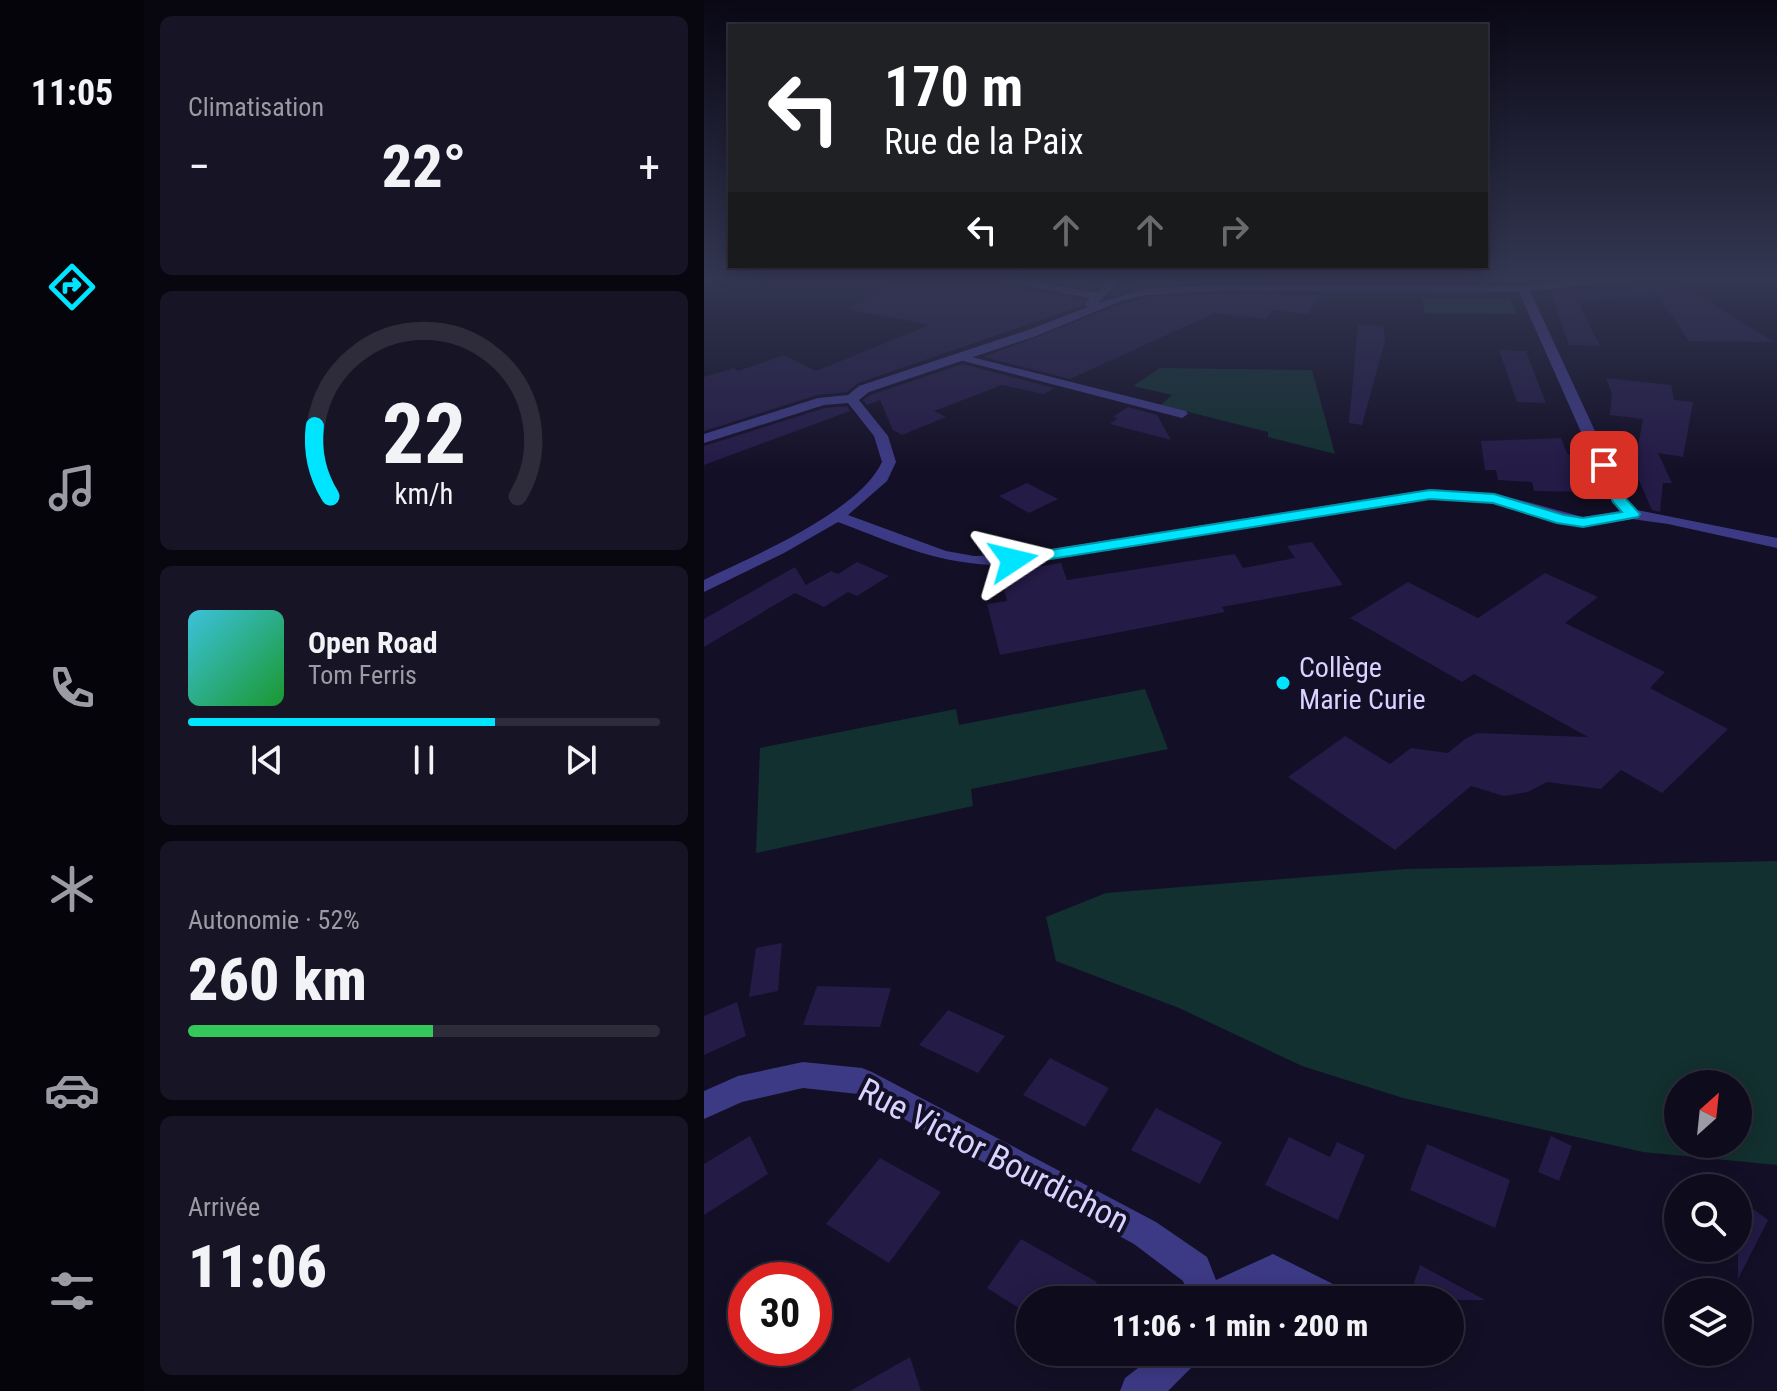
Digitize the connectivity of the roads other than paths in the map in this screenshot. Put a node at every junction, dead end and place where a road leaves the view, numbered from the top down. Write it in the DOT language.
graph roads {
  1 [pos="1002,342"];
  2 [pos="1549,342"];
  3 [pos="960,357"];
  4 [pos="852,399"];
  5 [pos="1182,414"];
  6 [pos="704,439"];
  7 [pos="1632,514"];
  8 [pos="837,516"];
  9 [pos="1777,543"];
  10 [pos="704,587"];
  11 [pos="704,1105"];
  12 [pos="1203,1286"];
  13 [pos="1239,1286"];
  14 [pos="1303,1286"];
  15 [pos="1170,1366"];
  16 [pos="1138,1391"];
  1 -- 3 [label="street"];
  2 -- 7 [label="street"];
  3 -- 4 [label="street"];
  3 -- 5 [label="lane"];
  4 -- 6 [label="street"];
  4 -- 8 [label="street"];
  7 -- 8 [label="street"];
  7 -- 9 [label="street"];
  8 -- 10 [label="street"];
  11 -- 12 [label="street, Rue Victor Bourdichon"];
  13 -- 14 [label="street"];
  15 -- 16 [label="street"];
}
